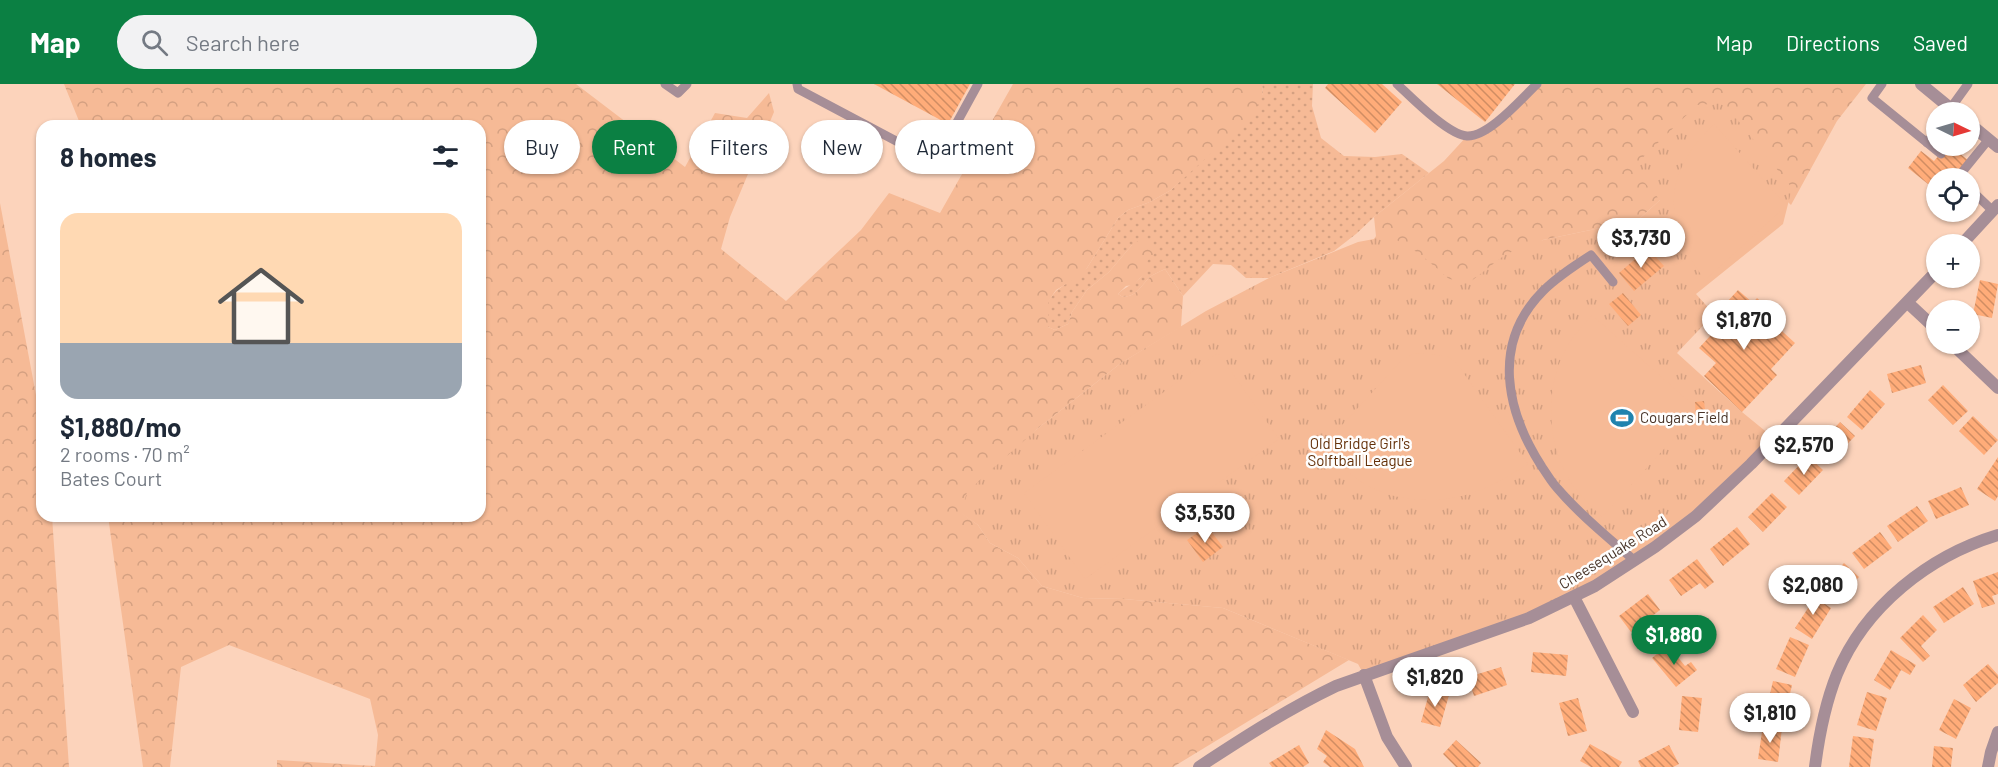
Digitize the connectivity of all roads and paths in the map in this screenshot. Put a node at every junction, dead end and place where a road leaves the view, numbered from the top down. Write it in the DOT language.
graph roads {
  1 [pos="665,84"];
  2 [pos="687,84"];
  3 [pos="797,84"];
  4 [pos="978,84"];
  5 [pos="1397,84"];
  6 [pos="1537,84"];
  7 [pos="1882,84"];
  8 [pos="1921,84"];
  9 [pos="1968,84"];
  10 [pos="1942,102"];
  11 [pos="1958,102"];
  12 [pos="1980,132"];
  13 [pos="1926,141"];
  14 [pos="1993,143"];
  15 [pos="1968,168"];
  16 [pos="1980,196"];
  17 [pos="1996,208"];
  18 [pos="1971,234"];
  19 [pos="1613,282"];
  20 [pos="1926,283"];
  21 [pos="1908,303"];
  22 [pos="1926,320"];
  23 [pos="1962,354"];
  24 [pos="1998,388"];
  25 [pos="1998,535"];
  26 [pos="1635,561"];
  27 [pos="1574,597"];
  28 [pos="1364,675"];
  29 [pos="1633,712"];
  30 [pos="1998,732"];
  31 [pos="1199,767"];
  32 [pos="1406,767"];
  33 [pos="1815,767"];
  34 [pos="1988,767"];
  1 -- 2 [label="lane"];
  3 -- 4 [label="lane"];
  5 -- 6 [label="lane"];
  7 -- 13 [label="lane"];
  8 -- 10 [label="street"];
  9 -- 11 [label="lane"];
  12 -- 14 [label="street"];
  14 -- 15 [label="lane"];
  16 -- 17 [label="lane"];
  17 -- 18 [label="street"];
  19 -- 26 [label="lane"];
  20 -- 21 [label="street, Cheesequake Road"];
  21 -- 22 [label="street"];
  21 -- 26 [label="street, Cheesequake Road"];
  23 -- 24 [label="street"];
  25 -- 33 [label="street"];
  26 -- 27 [label="street, Cheesequake Road"];
  27 -- 28 [label="street, Cheesequake Road"];
  27 -- 29 [label="street"];
  28 -- 31 [label="street, Cheesequake Road"];
  28 -- 32 [label="street"];
  30 -- 34 [label="street"];
}
